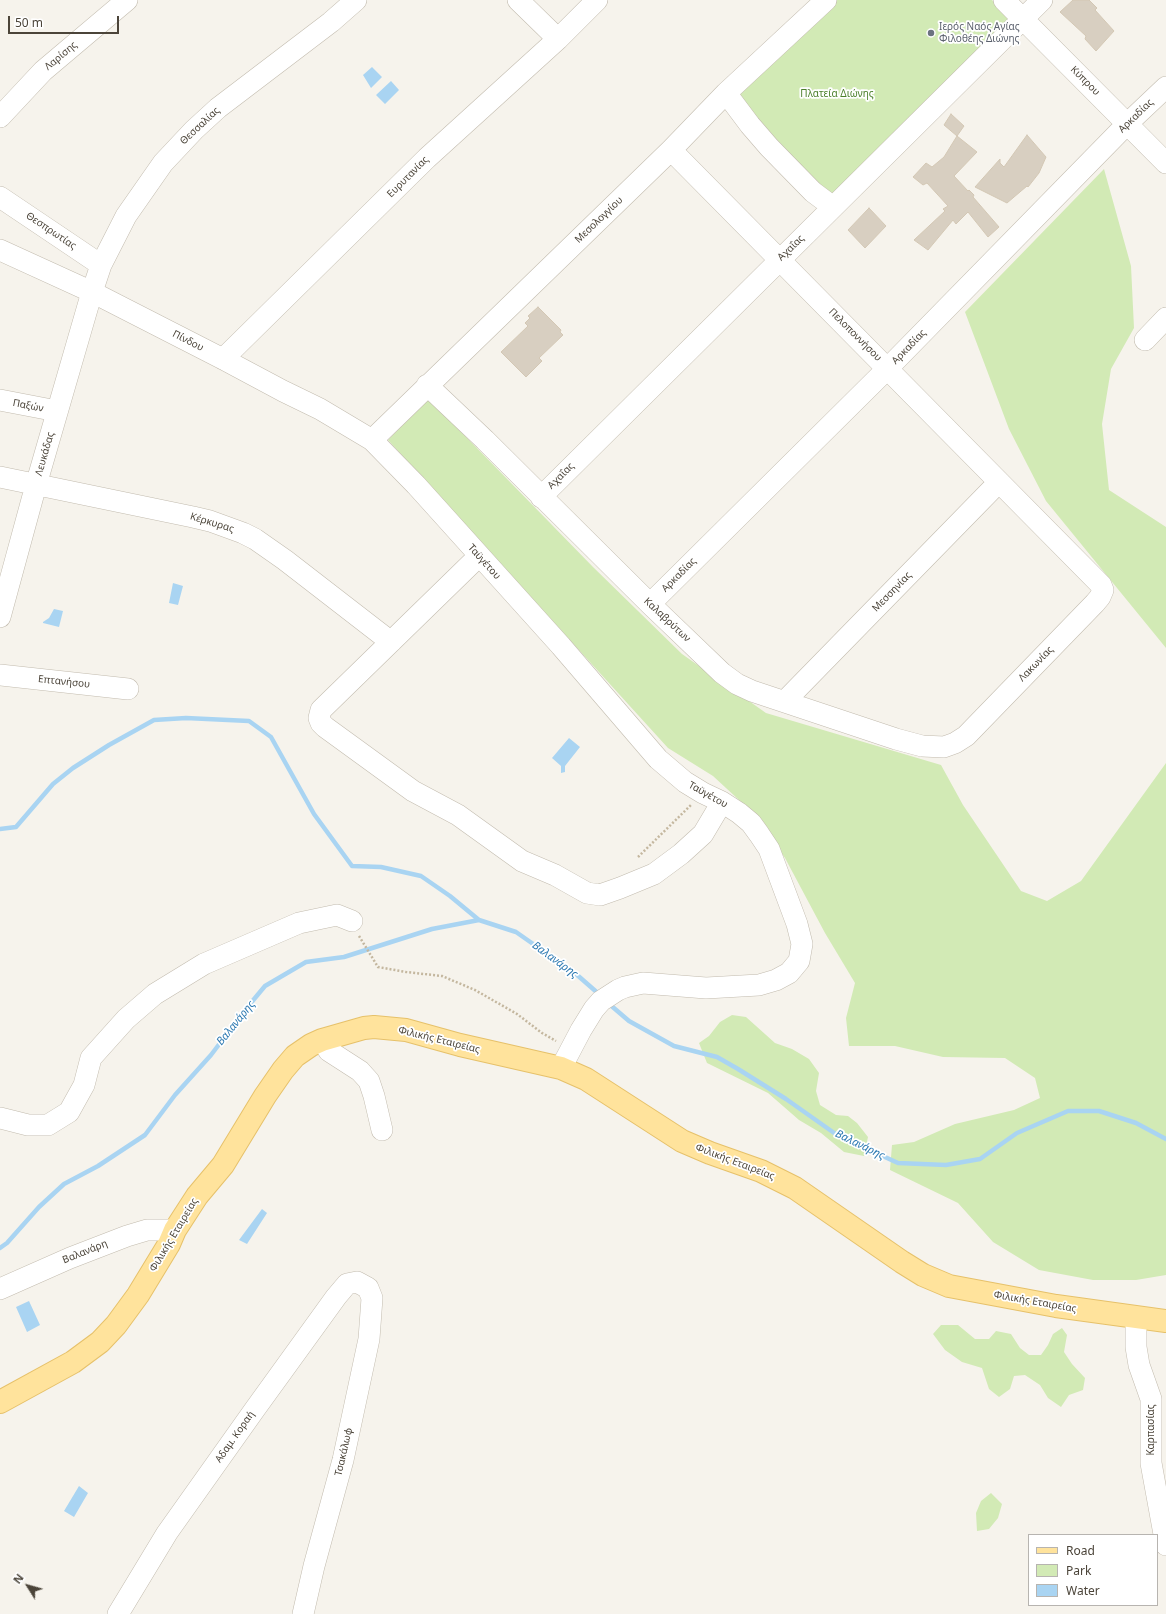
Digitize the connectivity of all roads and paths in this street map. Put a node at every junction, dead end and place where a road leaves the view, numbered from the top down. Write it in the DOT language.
graph roads {
  1 [pos="127,0"];
  2 [pos="356,0"];
  3 [pos="518,0"];
  4 [pos="597,0"];
  5 [pos="826,0"];
  6 [pos="1004,0"];
  7 [pos="1042,0"];
  8 [pos="1022,18"];
  9 [pos="558,39"];
  10 [pos="1166,87"];
  11 [pos="726,94"];
  12 [pos="0,117"];
  13 [pos="1128,123"];
  14 [pos="671,150"];
  15 [pos="1166,163"];
  16 [pos="0,197"];
  17 [pos="833,207"];
  18 [pos="0,250"];
  19 [pos="779,259"];
  20 [pos="101,265"];
  21 [pos="92,292"];
  22 [pos="1166,318"];
  23 [pos="1145,340"];
  24 [pos="223,359"];
  25 [pos="888,368"];
  26 [pos="427,385"];
  27 [pos="0,400"];
  28 [pos="57,412"];
  29 [pos="372,440"];
  30 [pos="0,477"];
  31 [pos="999,482"];
  32 [pos="36,485"];
  33 [pos="541,497"];
  34 [pos="479,556"];
  35 [pos="1103,590"];
  36 [pos="650,604"];
  37 [pos="0,617"];
  38 [pos="391,642"];
  39 [pos="0,675"];
  40 [pos="128,689"];
  41 [pos="785,701"];
  42 [pos="966,736"];
  43 [pos="703,793"];
  44 [pos="722,802"];
  45 [pos="638,857"];
  46 [pos="352,921"];
  47 [pos="322,1040"];
  48 [pos="566,1059"];
  49 [pos="0,1118"];
  50 [pos="382,1130"];
  51 [pos="174,1230"];
  52 [pos="368,1288"];
  53 [pos="0,1289"];
  54 [pos="1136,1317"];
  55 [pos="1166,1321"];
  56 [pos="0,1402"];
  57 [pos="1166,1544"];
  58 [pos="118,1614"];
  59 [pos="303,1614"];
  1 -- 12 [label="street, Λαρίσης"];
  2 -- 20 [label="street, Θεσσαλίας"];
  3 -- 9 [label="street"];
  4 -- 9 [label="street, Ευρυτανίας"];
  5 -- 11 [label="street, Μεσολογγίου"];
  6 -- 8 [label="street, Κύπρου"];
  7 -- 8 [label="street, Αχαΐας"];
  8 -- 13 [label="street, Κύπρου"];
  8 -- 17 [label="street, Αχαΐας"];
  9 -- 24 [label="street, Ευρυτανίας"];
  10 -- 13 [label="street, Αρκαδίας"];
  11 -- 14 [label="street, Μεσολογγίου"];
  11 -- 17 [label="street"];
  13 -- 15 [label="street, Κύπρου"];
  13 -- 25 [label="street, Αρκαδίας"];
  14 -- 19 [label="street, Πελοποννήσου"];
  14 -- 26 [label="street, Μεσολογγίου"];
  16 -- 20 [label="street, Θεσπρωτίας"];
  17 -- 19 [label="street, Αχαΐας"];
  18 -- 21 [label="street, Πίνδου"];
  19 -- 25 [label="street, Πελοποννήσου"];
  19 -- 33 [label="street, Αχαΐας"];
  20 -- 21 [label="street, Θεσσαλίας"];
  21 -- 24 [label="street, Πίνδου"];
  21 -- 28 [label="street, Λευκάδας"];
  22 -- 23 [label="street"];
  24 -- 29 [label="street, Πίνδου"];
  25 -- 31 [label="street, Πελοποννήσου"];
  25 -- 36 [label="street, Αρκαδίας"];
  26 -- 29 [label="street, Μεσολογγίου"];
  26 -- 33 [label="street, Καλαβρύτων"];
  27 -- 28 [label="street, Παξών"];
  28 -- 32 [label="street, Λευκάδας"];
  29 -- 34 [label="street, Ταϋγέτου"];
  30 -- 32 [label="street, Κέρκυρας"];
  31 -- 35 [label="street, Πελοποννήσου"];
  31 -- 41 [label="street, Μεσσηνίας"];
  32 -- 37 [label="street, Λευκάδας"];
  32 -- 38 [label="street, Κέρκυρας"];
  33 -- 36 [label="street, Καλαβρύτων"];
  34 -- 38 [label="street"];
  34 -- 43 [label="street, Ταϋγέτου"];
  35 -- 42 [label="street, Λακωνίας"];
  36 -- 41 [label="street, Καλαβρύτων"];
  38 -- 44 [label="street"];
  39 -- 40 [label="street, Επτανήσου"];
  41 -- 42 [label="street, Καλαβρύτων"];
  43 -- 44 [label="street, Ταϋγέτου"];
  43 -- 45 [label="path"];
  44 -- 48 [label="street, Ταϋγέτου"];
  46 -- 48 [label="path"];
  46 -- 49 [label="street"];
  47 -- 48 [label="main road, Φιλικής Εταιρείας"];
  47 -- 50 [label="street"];
  47 -- 51 [label="main road, Φιλικής Εταιρείας"];
  48 -- 54 [label="main road, Φιλικής Εταιρείας"];
  51 -- 53 [label="street, Βαλανάρη"];
  51 -- 56 [label="main road, Φιλικής Εταιρείας"];
  52 -- 58 [label="street, Αδαμ. Κοραή"];
  52 -- 59 [label="street, Τσακάλωφ"];
  54 -- 55 [label="main road, Φιλικής Εταιρείας"];
  54 -- 57 [label="street, Καρπασίας"];
}
